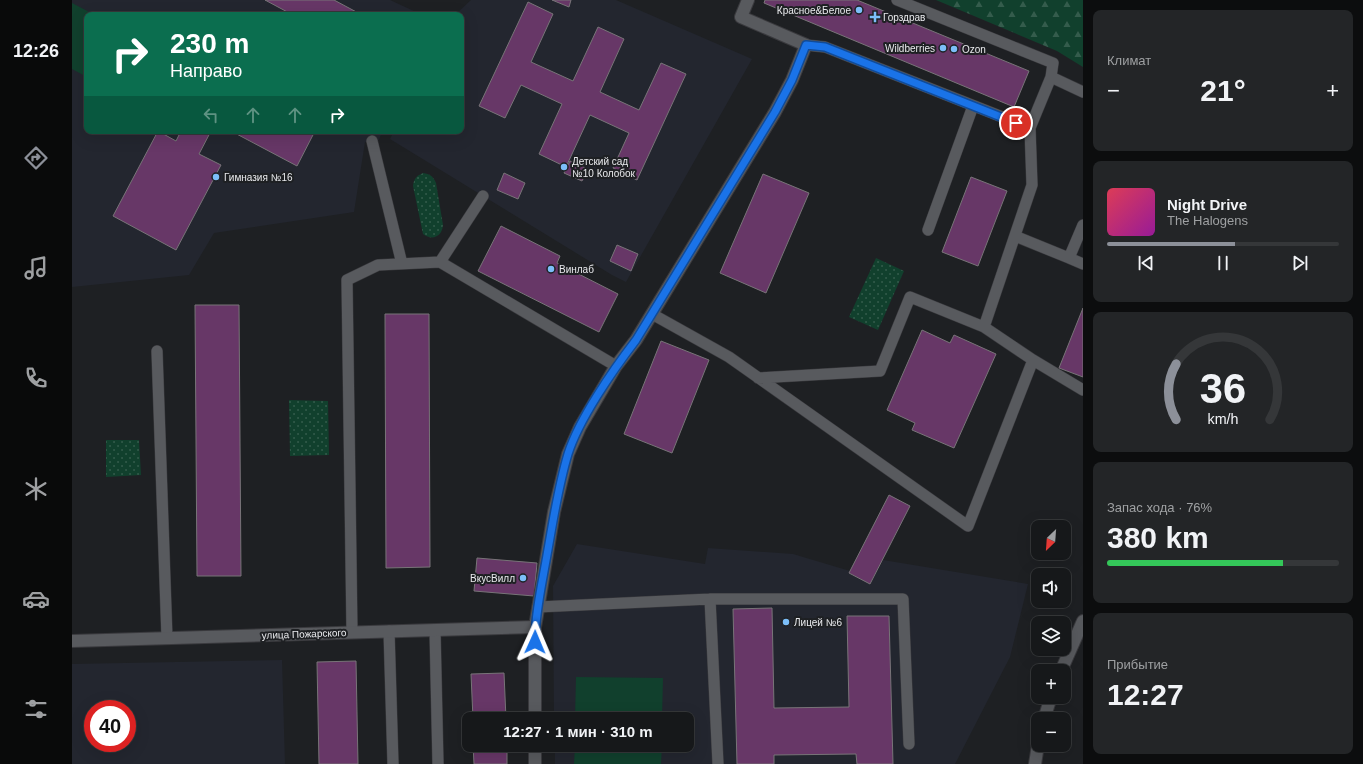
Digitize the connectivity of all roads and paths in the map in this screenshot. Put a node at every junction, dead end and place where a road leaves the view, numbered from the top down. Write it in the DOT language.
graph roads {
  1 [pos="748,0"];
  2 [pos="897,0"];
  3 [pos="806,45"];
  4 [pos="1051,77"];
  5 [pos="1083,92"];
  6 [pos="974,106"];
  7 [pos="1030,128"];
  8 [pos="372,141"];
  9 [pos="483,196"];
  10 [pos="1083,225"];
  11 [pos="928,230"];
  12 [pos="1015,236"];
  13 [pos="1070,258"];
  14 [pos="440,262"];
  15 [pos="402,264"];
  16 [pos="1083,264"];
  17 [pos="652,314"];
  18 [pos="984,327"];
  19 [pos="157,351"];
  20 [pos="1033,360"];
  21 [pos="616,366"];
  22 [pos="758,378"];
  23 [pos="1083,390"];
  24 [pos="710,599"];
  25 [pos="538,607"];
  26 [pos="1083,622"];
  27 [pos="535,627"];
  28 [pos="435,630"];
  29 [pos="389,631"];
  30 [pos="352,632"];
  31 [pos="168,638"];
  32 [pos="72,641"];
  33 [pos="1063,664"];
  34 [pos="535,712"];
  35 [pos="909,744"];
  36 [pos="535,752"];
  37 [pos="1037,752"];
  38 [pos="393,764"];
  39 [pos="438,764"];
  40 [pos="535,764"];
  41 [pos="718,764"];
  42 [pos="1035,764"];
  1 -- 3 [label="street"];
  2 -- 4 [label="lane"];
  3 -- 6 [label="lane"];
  3 -- 17 [label="street"];
  4 -- 5 [label="lane"];
  4 -- 7 [label="lane"];
  6 -- 7 [label="lane"];
  6 -- 11 [label="lane"];
  7 -- 12 [label="lane"];
  8 -- 15 [label="lane"];
  9 -- 14 [label="lane"];
  10 -- 13 [label="lane"];
  12 -- 13 [label="lane"];
  12 -- 18 [label="lane"];
  13 -- 16 [label="lane"];
  14 -- 15 [label="lane"];
  14 -- 21 [label="lane"];
  15 -- 30 [label="lane"];
  17 -- 21 [label="street"];
  17 -- 22 [label="lane"];
  18 -- 20 [label="lane"];
  18 -- 22 [label="lane"];
  19 -- 31 [label="lane"];
  20 -- 22 [label="lane"];
  20 -- 23 [label="lane"];
  21 -- 25 [label="street"];
  24 -- 25 [label="lane"];
  24 -- 35 [label="lane"];
  24 -- 41 [label="lane"];
  25 -- 27 [label="street"];
  26 -- 33 [label="street"];
  27 -- 28 [label="street, улица Пожарского"];
  27 -- 34 [label="street"];
  28 -- 29 [label="street, улица Пожарского"];
  28 -- 39 [label="lane"];
  29 -- 30 [label="street, улица Пожарского"];
  29 -- 38 [label="lane"];
  30 -- 31 [label="street, улица Пожарского"];
  31 -- 32 [label="street, улица Пожарского"];
  36 -- 40 [label="street"];
  37 -- 42 [label="street"];
}
